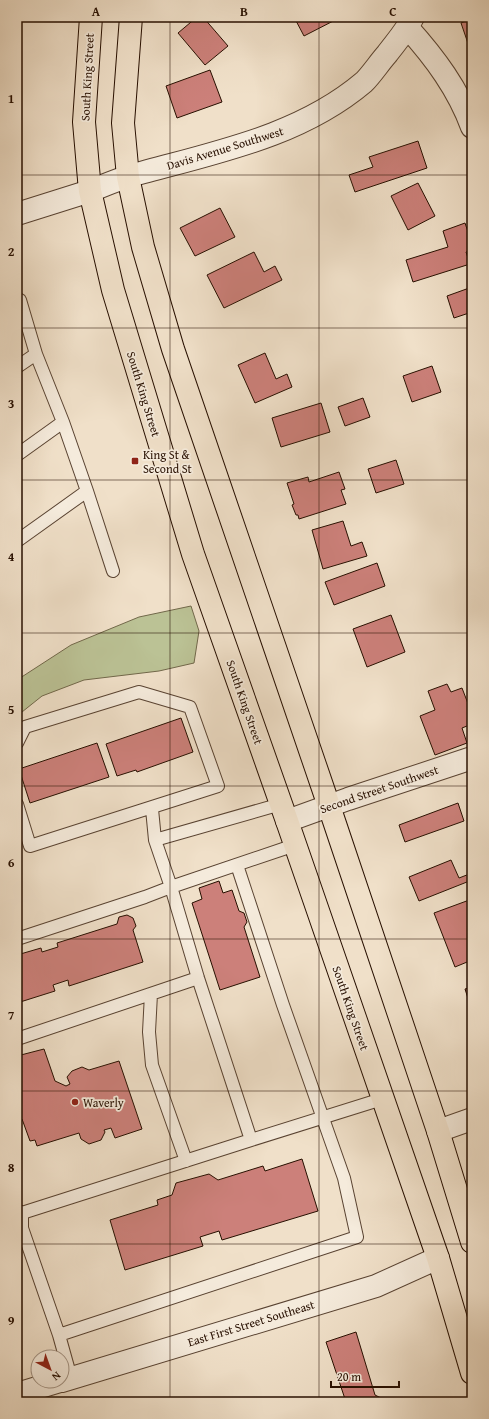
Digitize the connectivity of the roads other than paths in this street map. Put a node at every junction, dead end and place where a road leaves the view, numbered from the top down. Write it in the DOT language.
graph roads {
  1 [pos="91,17"];
  2 [pos="131,17"];
  3 [pos="407,21"];
  4 [pos="472,128"];
  5 [pos="128,177"];
  6 [pos="90,190"];
  7 [pos="17,214"];
  8 [pos="17,299"];
  9 [pos="36,354"];
  10 [pos="17,367"];
  11 [pos="63,422"];
  12 [pos="17,454"];
  13 [pos="87,491"];
  14 [pos="17,541"];
  15 [pos="113,572"];
  16 [pos="17,743"];
  17 [pos="472,758"];
  18 [pos="17,804"];
  19 [pos="329,806"];
  20 [pos="152,808"];
  21 [pos="284,812"];
  22 [pos="155,840"];
  23 [pos="295,845"];
  24 [pos="237,865"];
  25 [pos="171,887"];
  26 [pos="17,938"];
  27 [pos="198,978"];
  28 [pos="151,994"];
  29 [pos="17,1039"];
  30 [pos="382,1099"];
  31 [pos="323,1117"];
  32 [pos="472,1119"];
  33 [pos="438,1131"];
  34 [pos="251,1140"];
  35 [pos="186,1161"];
  36 [pos="19,1212"];
  37 [pos="472,1242"];
  38 [pos="438,1258"];
  39 [pos="59,1335"];
  40 [pos="61,1349"];
  41 [pos="472,1373"];
  42 [pos="70,1378"];
  43 [pos="34,1389"];
  44 [pos="17,1394"];
  1 -- 6 [label="main road, South King Street"];
  2 -- 5 [label="main road"];
  3 -- 4 [label="street"];
  3 -- 5 [label="street, Davis Avenue Southwest"];
  5 -- 6 [label="street, Davis Avenue Southwest"];
  5 -- 19 [label="main road"];
  6 -- 7 [label="street, Davis Avenue Southwest"];
  6 -- 21 [label="main road, South King Street"];
  8 -- 9 [label="lane"];
  9 -- 10 [label="lane"];
  9 -- 11 [label="lane"];
  11 -- 12 [label="lane"];
  11 -- 13 [label="lane"];
  13 -- 14 [label="lane"];
  13 -- 15 [label="lane"];
  16 -- 20 [label="lane"];
  17 -- 19 [label="street, Second Street Southwest"];
  18 -- 20 [label="lane"];
  19 -- 21 [label="street, Second Street Southwest"];
  19 -- 33 [label="main road"];
  20 -- 22 [label="lane"];
  21 -- 22 [label="lane"];
  21 -- 23 [label="main road, South King Street"];
  22 -- 25 [label="lane"];
  23 -- 24 [label="lane"];
  23 -- 30 [label="main road, South King Street"];
  24 -- 25 [label="lane"];
  24 -- 31 [label="lane"];
  25 -- 26 [label="lane"];
  25 -- 27 [label="lane"];
  27 -- 28 [label="lane"];
  27 -- 34 [label="lane"];
  28 -- 29 [label="lane"];
  28 -- 35 [label="lane"];
  30 -- 31 [label="lane"];
  30 -- 38 [label="main road, South King Street"];
  31 -- 34 [label="lane"];
  31 -- 39 [label="lane"];
  32 -- 33 [label="street"];
  33 -- 37 [label="main road"];
  34 -- 35 [label="lane"];
  35 -- 36 [label="lane"];
  36 -- 39 [label="lane"];
  38 -- 41 [label="main road, South King Street"];
  38 -- 42 [label="street, East First Street Southeast"];
  39 -- 40 [label="lane"];
  43 -- 44 [label="street, East First Street Southeast"];
}
